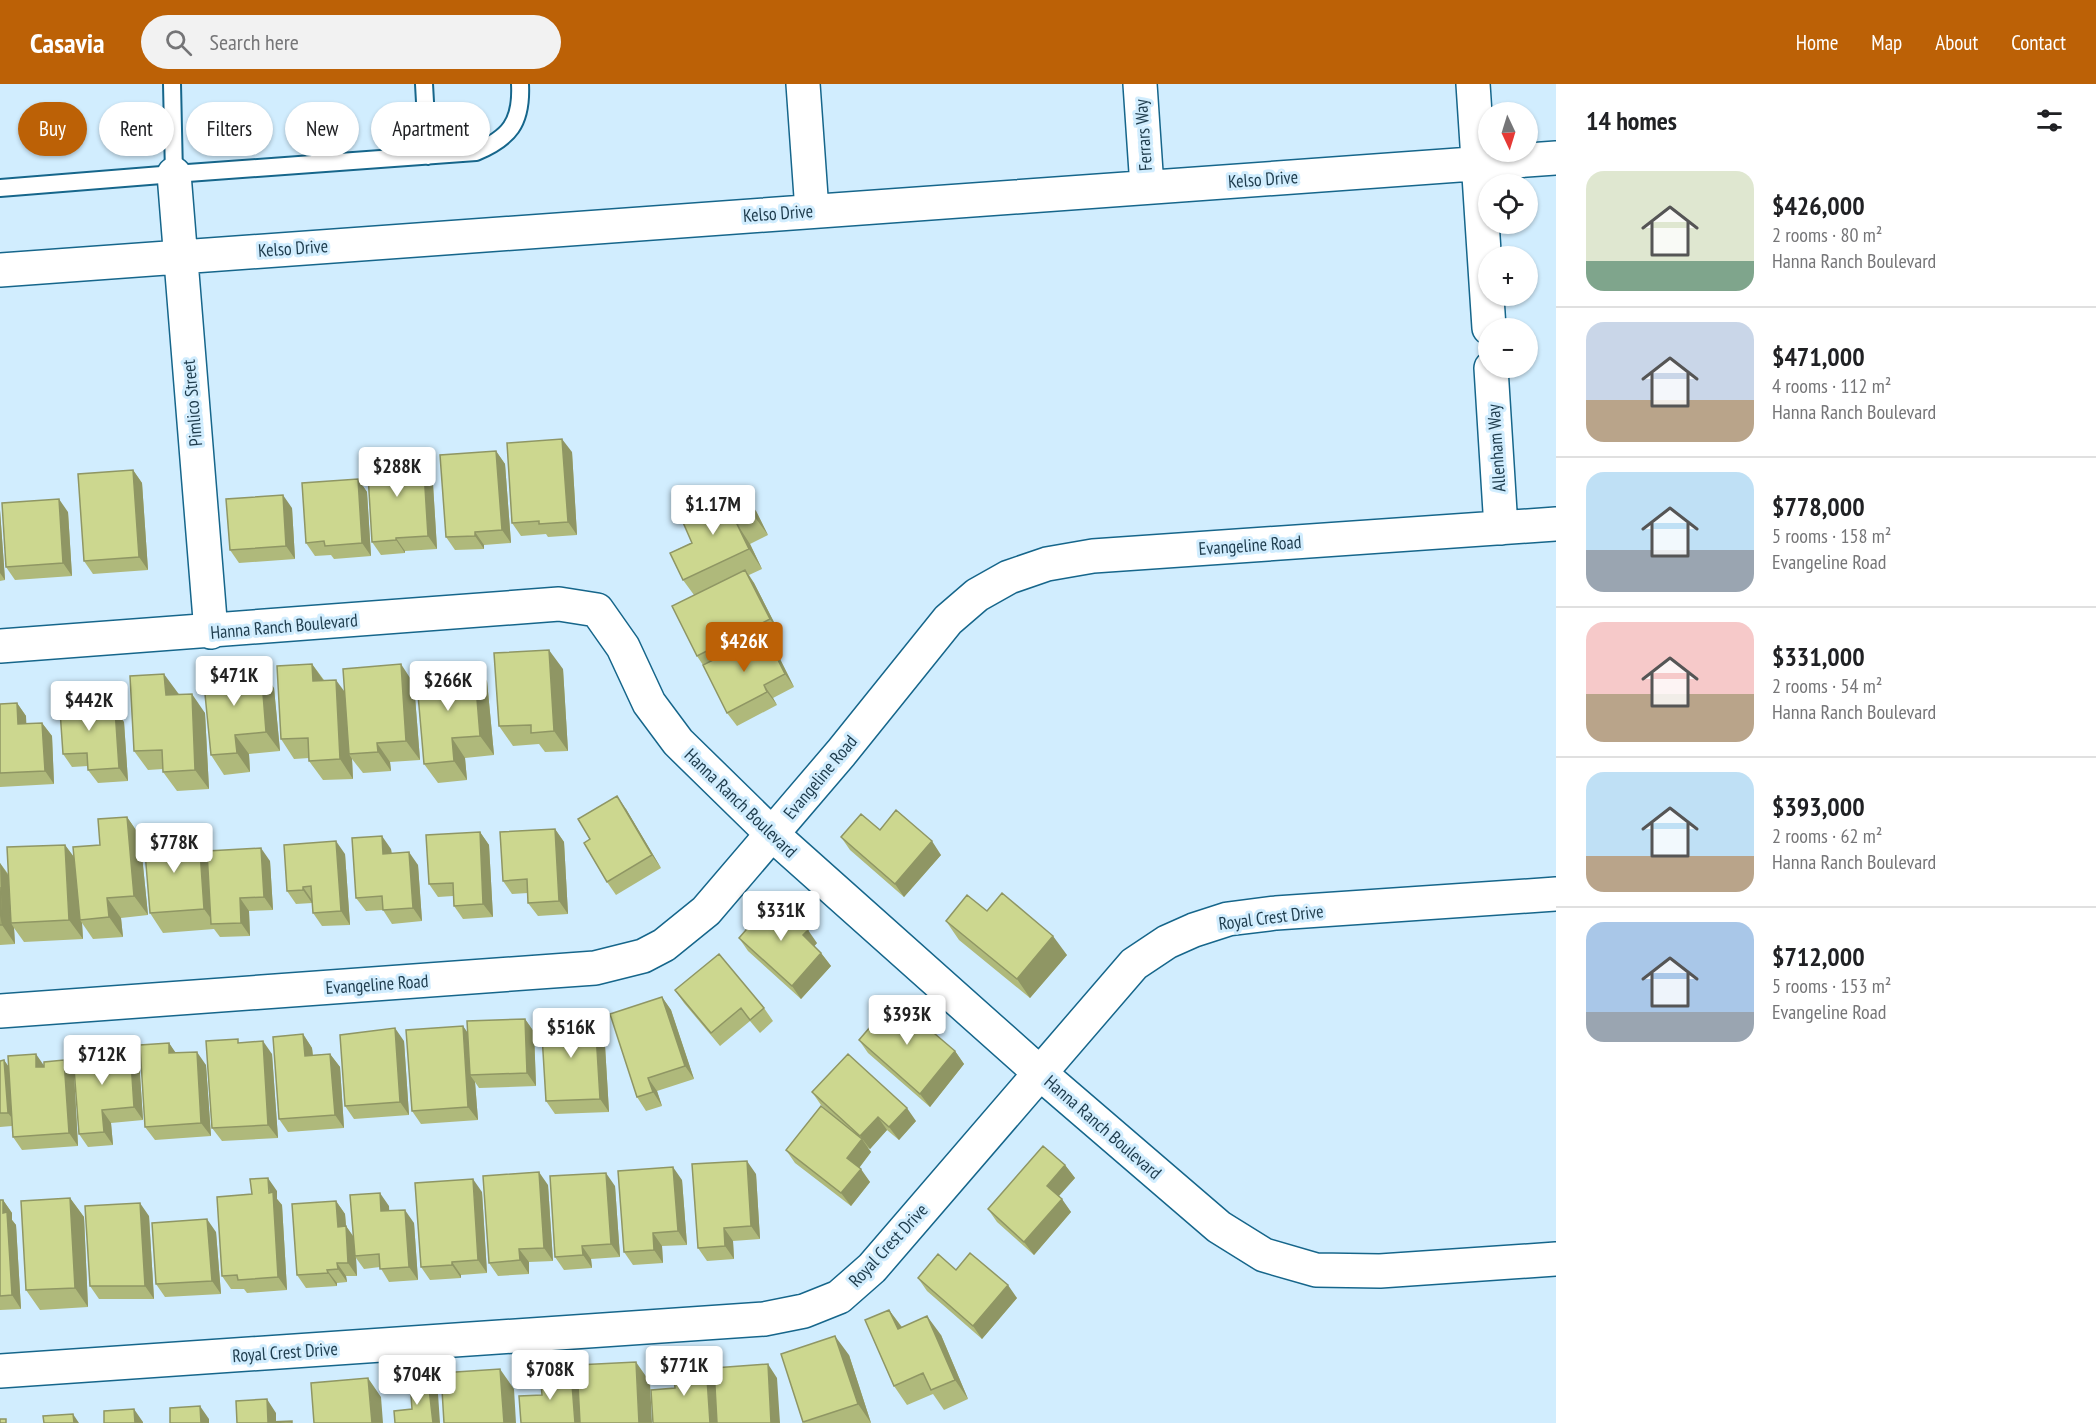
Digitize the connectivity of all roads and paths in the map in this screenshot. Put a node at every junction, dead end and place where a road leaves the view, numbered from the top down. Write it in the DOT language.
graph roads {
  1 [pos="172,84"];
  2 [pos="424,84"];
  3 [pos="520,84"];
  4 [pos="803,84"];
  5 [pos="1140,84"];
  6 [pos="1473,84"];
  7 [pos="425,102"];
  8 [pos="490,146"];
  9 [pos="428,156"];
  10 [pos="1556,158"];
  11 [pos="1479,163"];
  12 [pos="174,174"];
  13 [pos="1147,187"];
  14 [pos="0,188"];
  15 [pos="812,211"];
  16 [pos="180,256"];
  17 [pos="0,270"];
  18 [pos="1488,318"];
  19 [pos="1492,378"];
  20 [pos="1556,524"];
  21 [pos="1501,528"];
  22 [pos="211,632"];
  23 [pos="0,646"];
  24 [pos="772,834"];
  25 [pos="1556,894"];
  26 [pos="0,1011"];
  27 [pos="1041,1074"];
  28 [pos="1556,1259"];
  29 [pos="0,1371"];
  1 -- 12 [label="lane"];
  2 -- 7 [label="lane"];
  3 -- 8 [label="lane"];
  4 -- 15 [label="street"];
  5 -- 13 [label="street, Ferrars Way"];
  6 -- 11 [label="street"];
  9 -- 12 [label="lane"];
  10 -- 11 [label="street, Kelso Drive"];
  11 -- 13 [label="street, Kelso Drive"];
  11 -- 18 [label="street"];
  12 -- 14 [label="lane"];
  12 -- 16 [label="street, Pimlico Street"];
  13 -- 15 [label="street, Kelso Drive"];
  15 -- 16 [label="street, Kelso Drive"];
  16 -- 17 [label="street, Kelso Drive"];
  16 -- 22 [label="street, Pimlico Street"];
  19 -- 21 [label="street, Allenham Way"];
  20 -- 21 [label="street, Evangeline Road"];
  21 -- 24 [label="street, Evangeline Road"];
  22 -- 23 [label="street, Hanna Ranch Boulevard"];
  22 -- 24 [label="street, Hanna Ranch Boulevard"];
  24 -- 26 [label="street, Evangeline Road"];
  24 -- 27 [label="street, Hanna Ranch Boulevard"];
  25 -- 27 [label="street, Royal Crest Drive"];
  27 -- 28 [label="street, Hanna Ranch Boulevard"];
  27 -- 29 [label="street, Royal Crest Drive"];
}
